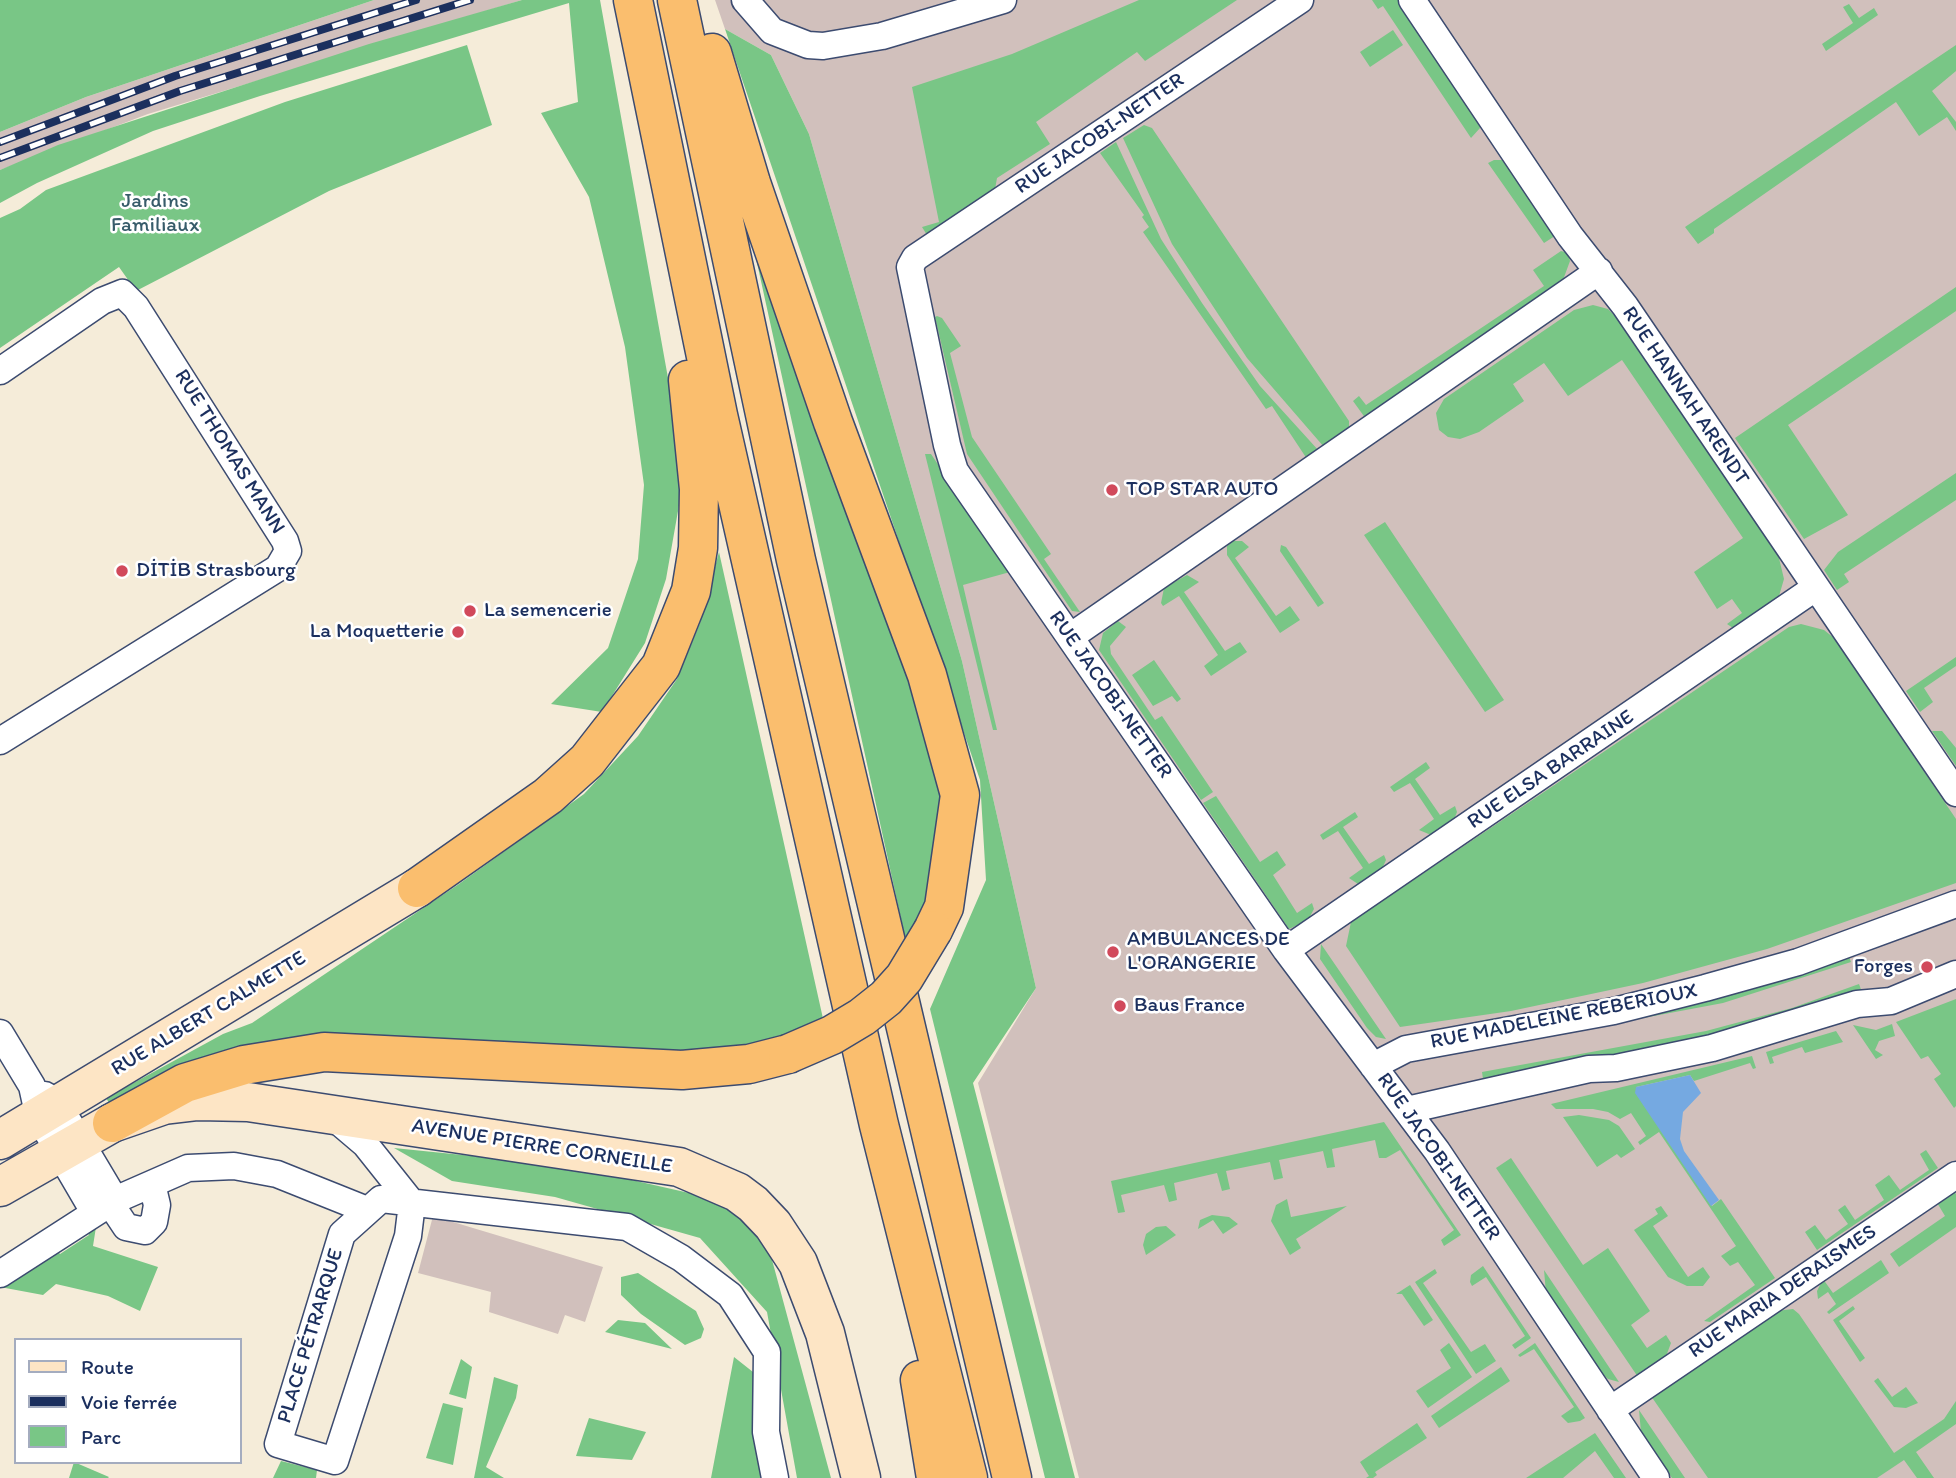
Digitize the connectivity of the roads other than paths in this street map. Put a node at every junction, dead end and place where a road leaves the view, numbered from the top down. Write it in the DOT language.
graph roads {
  1 [pos="677,0"];
  2 [pos="700,0"];
  3 [pos="745,0"];
  4 [pos="1003,0"];
  5 [pos="1300,0"];
  6 [pos="1412,0"];
  7 [pos="635,10"];
  8 [pos="1599,271"];
  9 [pos="0,371"];
  10 [pos="1815,588"];
  11 [pos="1070,637"];
  12 [pos="0,741"];
  13 [pos="1956,793"];
  14 [pos="417,888"];
  15 [pos="1956,904"];
  16 [pos="1286,950"];
  17 [pos="1956,974"];
  18 [pos="0,1033"];
  19 [pos="1373,1066"];
  20 [pos="915,1072"];
  21 [pos="43,1103"];
  22 [pos="1407,1110"];
  23 [pos="330,1115"];
  24 [pos="879,1125"];
  25 [pos="84,1139"];
  26 [pos="0,1140"];
  27 [pos="1956,1175"];
  28 [pos="152,1184"];
  29 [pos="0,1187"];
  30 [pos="412,1203"];
  31 [pos="106,1205"];
  32 [pos="366,1210"];
  33 [pos="0,1274"];
  34 [pos="1610,1409"];
  35 [pos="775,1478"];
  36 [pos="861,1478"];
  37 [pos="936,1478"];
  38 [pos="968,1478"];
  39 [pos="1012,1478"];
  40 [pos="1031,1478"];
  41 [pos="1656,1478"];
  1 -- 20 [label="highway"];
  2 -- 25 [label="highway, bridge"];
  3 -- 4 [label="street"];
  5 -- 11 [label="street, RUE JACOBI-NETTER"];
  6 -- 8 [label="street, RUE HANNAH ARENDT"];
  7 -- 14 [label="highway"];
  7 -- 24 [label="highway"];
  8 -- 10 [label="street, RUE HANNAH ARENDT"];
  8 -- 11 [label="street"];
  9 -- 12 [label="street, RUE THOMAS MANN"];
  10 -- 13 [label="street, RUE HANNAH ARENDT"];
  10 -- 16 [label="street, RUE ELSA BARRAINE"];
  11 -- 16 [label="street, RUE JACOBI-NETTER"];
  14 -- 21 [label="street, RUE ALBERT CALMETTE"];
  15 -- 19 [label="street, RUE MADELEINE REBERIOUX"];
  16 -- 19 [label="street, RUE JACOBI-NETTER"];
  17 -- 22 [label="street"];
  18 -- 21 [label="street"];
  19 -- 22 [label="street, RUE JACOBI-NETTER"];
  20 -- 39 [label="highway"];
  20 -- 40 [label="highway"];
  21 -- 25 [label="street"];
  21 -- 26 [label="street, RUE ALBERT CALMETTE"];
  22 -- 34 [label="street, RUE JACOBI-NETTER"];
  23 -- 25 [label="street, AVENUE PIERRE CORNEILLE"];
  23 -- 30 [label="street"];
  23 -- 36 [label="street, AVENUE PIERRE CORNEILLE"];
  24 -- 37 [label="highway"];
  24 -- 38 [label="highway"];
  25 -- 29 [label="street"];
  25 -- 31 [label="street"];
  27 -- 34 [label="street, RUE MARIA DERAISMES"];
  28 -- 31 [label="street"];
  28 -- 31 [label="street"];
  28 -- 32 [label="street"];
  30 -- 32 [label="street, PLACE PÉTRARQUE"];
  30 -- 32 [label="street, PLACE PÉTRARQUE"];
  30 -- 35 [label="street"];
  31 -- 33 [label="street"];
  34 -- 41 [label="street, RUE JACOBI-NETTER"];
}
